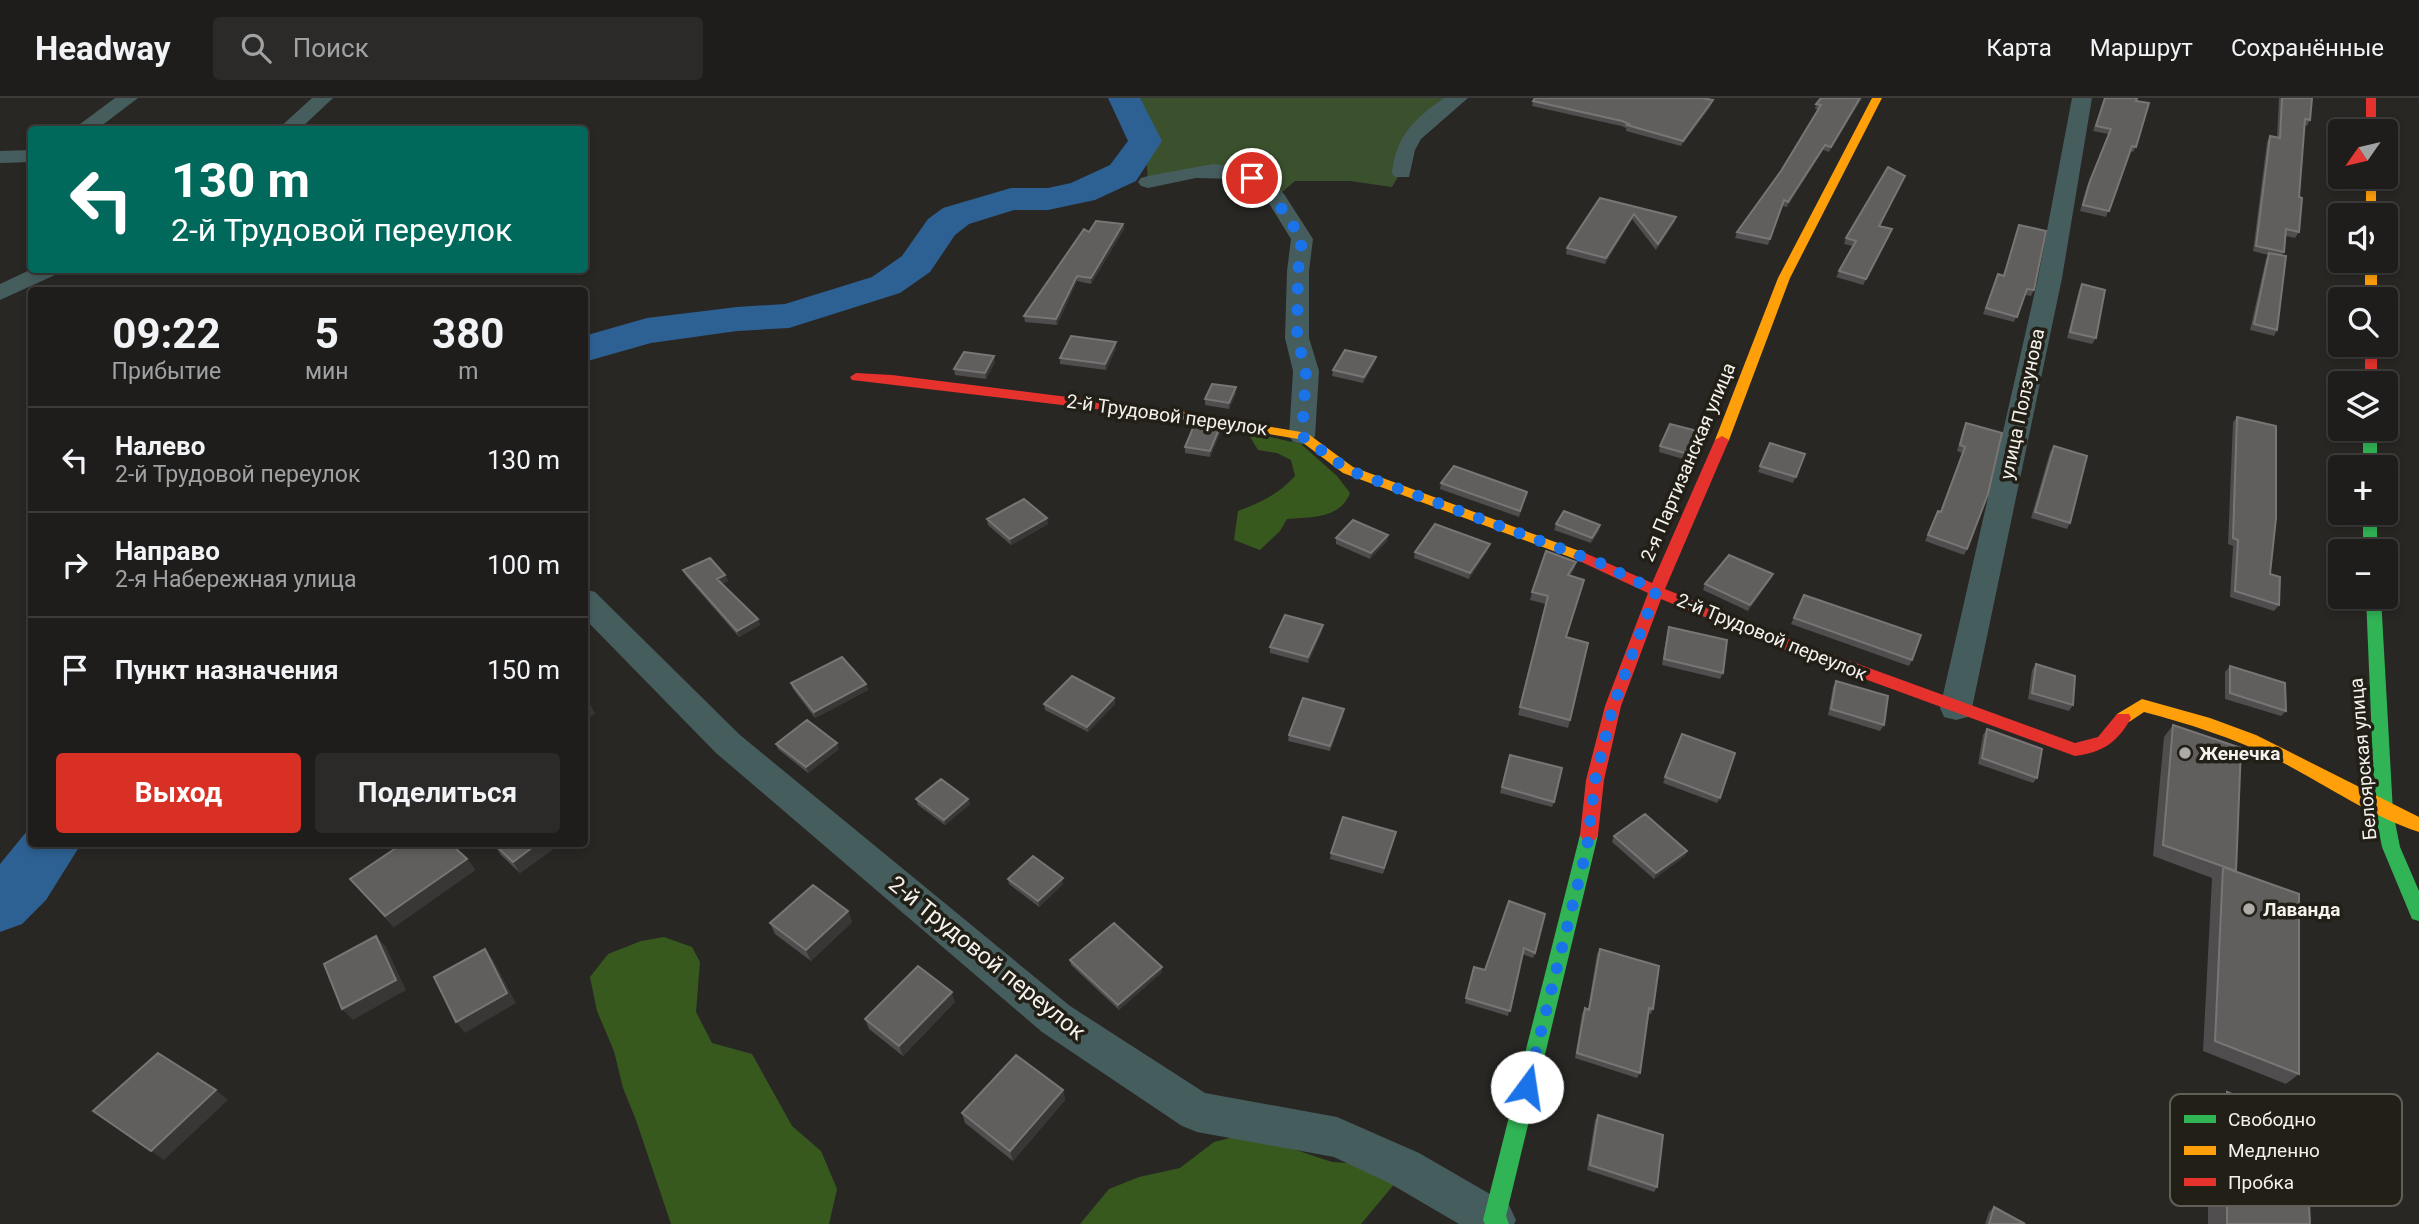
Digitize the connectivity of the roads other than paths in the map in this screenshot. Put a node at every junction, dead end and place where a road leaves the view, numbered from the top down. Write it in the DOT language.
graph roads {
  1 [pos="128,98"];
  2 [pos="323,98"];
  3 [pos="1458,98"];
  4 [pos="1877,98"];
  5 [pos="2082,98"];
  6 [pos="2371,98"];
  7 [pos="2371,119"];
  8 [pos="88,126"];
  9 [pos="292,126"];
  10 [pos="28,156"];
  11 [pos="0,157"];
  12 [pos="1402,173"];
  13 [pos="1148,183"];
  14 [pos="41,273"];
  15 [pos="0,293"];
  16 [pos="856,377"];
  17 [pos="1302,436"];
  18 [pos="1656,591"];
  19 [pos="588,603"];
  20 [pos="2374,609"];
  21 [pos="1956,708"];
  22 [pos="2384,812"];
  23 [pos="2419,825"];
  24 [pos="2419,913"];
  25 [pos="1496,1222"];
  1 -- 8 [label="street"];
  2 -- 9 [label="street"];
  3 -- 12 [label="street"];
  4 -- 18 [label="street, 2-я Партизанская улица"];
  5 -- 21 [label="street, улица Ползунова"];
  6 -- 7 [label="street"];
  10 -- 11 [label="street"];
  13 -- 17 [label="street"];
  14 -- 15 [label="street"];
  16 -- 17 [label="street, 2-й Трудовой переулок"];
  17 -- 18 [label="street, 2-й Трудовой переулок"];
  18 -- 21 [label="street, 2-й Трудовой переулок"];
  18 -- 25 [label="street, 2-я Партизанская улица"];
  19 -- 25 [label="street, 2-й Трудовой переулок"];
  20 -- 22 [label="street, Белоярская улица"];
  21 -- 22 [label="street, 2-й Трудовой переулок"];
  22 -- 23 [label="street, 2-й Трудовой переулок"];
  22 -- 24 [label="street, Белоярская улица"];
}
